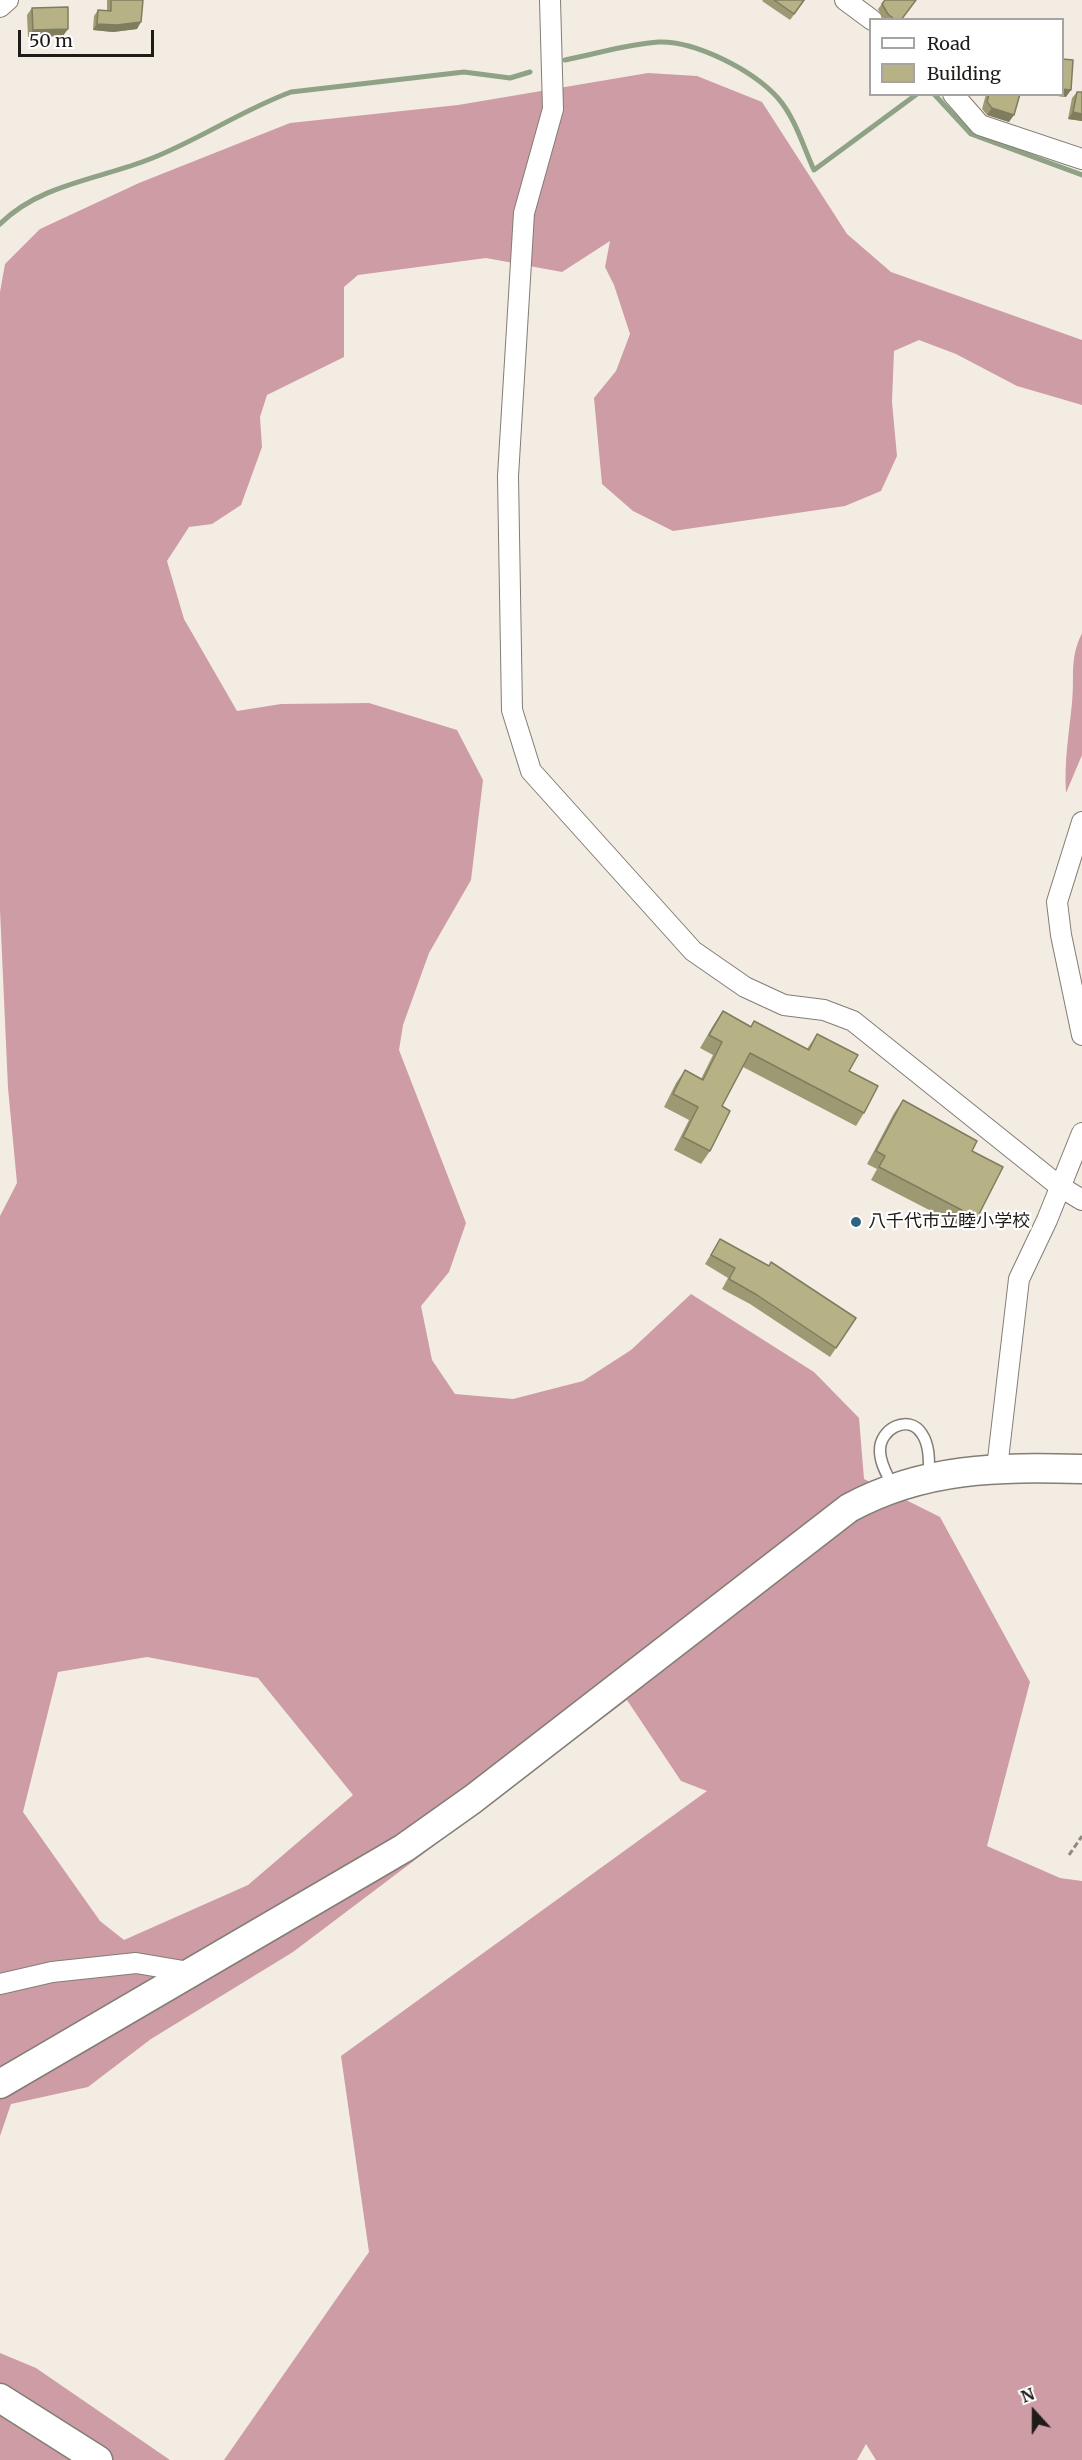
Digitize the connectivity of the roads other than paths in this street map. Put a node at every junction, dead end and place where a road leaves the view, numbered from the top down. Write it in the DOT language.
graph roads {
  1 [pos="8,0"];
  2 [pos="550,0"];
  3 [pos="845,0"];
  4 [pos="0,7"];
  5 [pos="869,18"];
  6 [pos="955,96"];
  7 [pos="1082,159"];
  8 [pos="1082,822"];
  9 [pos="1082,1035"];
  10 [pos="1082,1132"];
  11 [pos="1059,1186"];
  12 [pos="1082,1200"];
  13 [pos="997,1468"];
  14 [pos="1082,1469"];
  15 [pos="928,1478"];
  16 [pos="893,1487"];
  17 [pos="195,1973"];
  18 [pos="0,1984"];
  19 [pos="0,2084"];
  20 [pos="0,2398"];
  21 [pos="98,2460"];
  1 -- 4 [label="street"];
  2 -- 11 [label="street"];
  3 -- 5 [label="street"];
  6 -- 7 [label="street"];
  8 -- 9 [label="street"];
  10 -- 11 [label="street"];
  11 -- 12 [label="street"];
  11 -- 13 [label="street"];
  13 -- 14 [label="street"];
  13 -- 15 [label="street"];
  15 -- 16 [label="street"];
  15 -- 16 [label="lane"];
  16 -- 17 [label="street"];
  17 -- 18 [label="street"];
  17 -- 19 [label="street"];
  20 -- 21 [label="street"];
}
